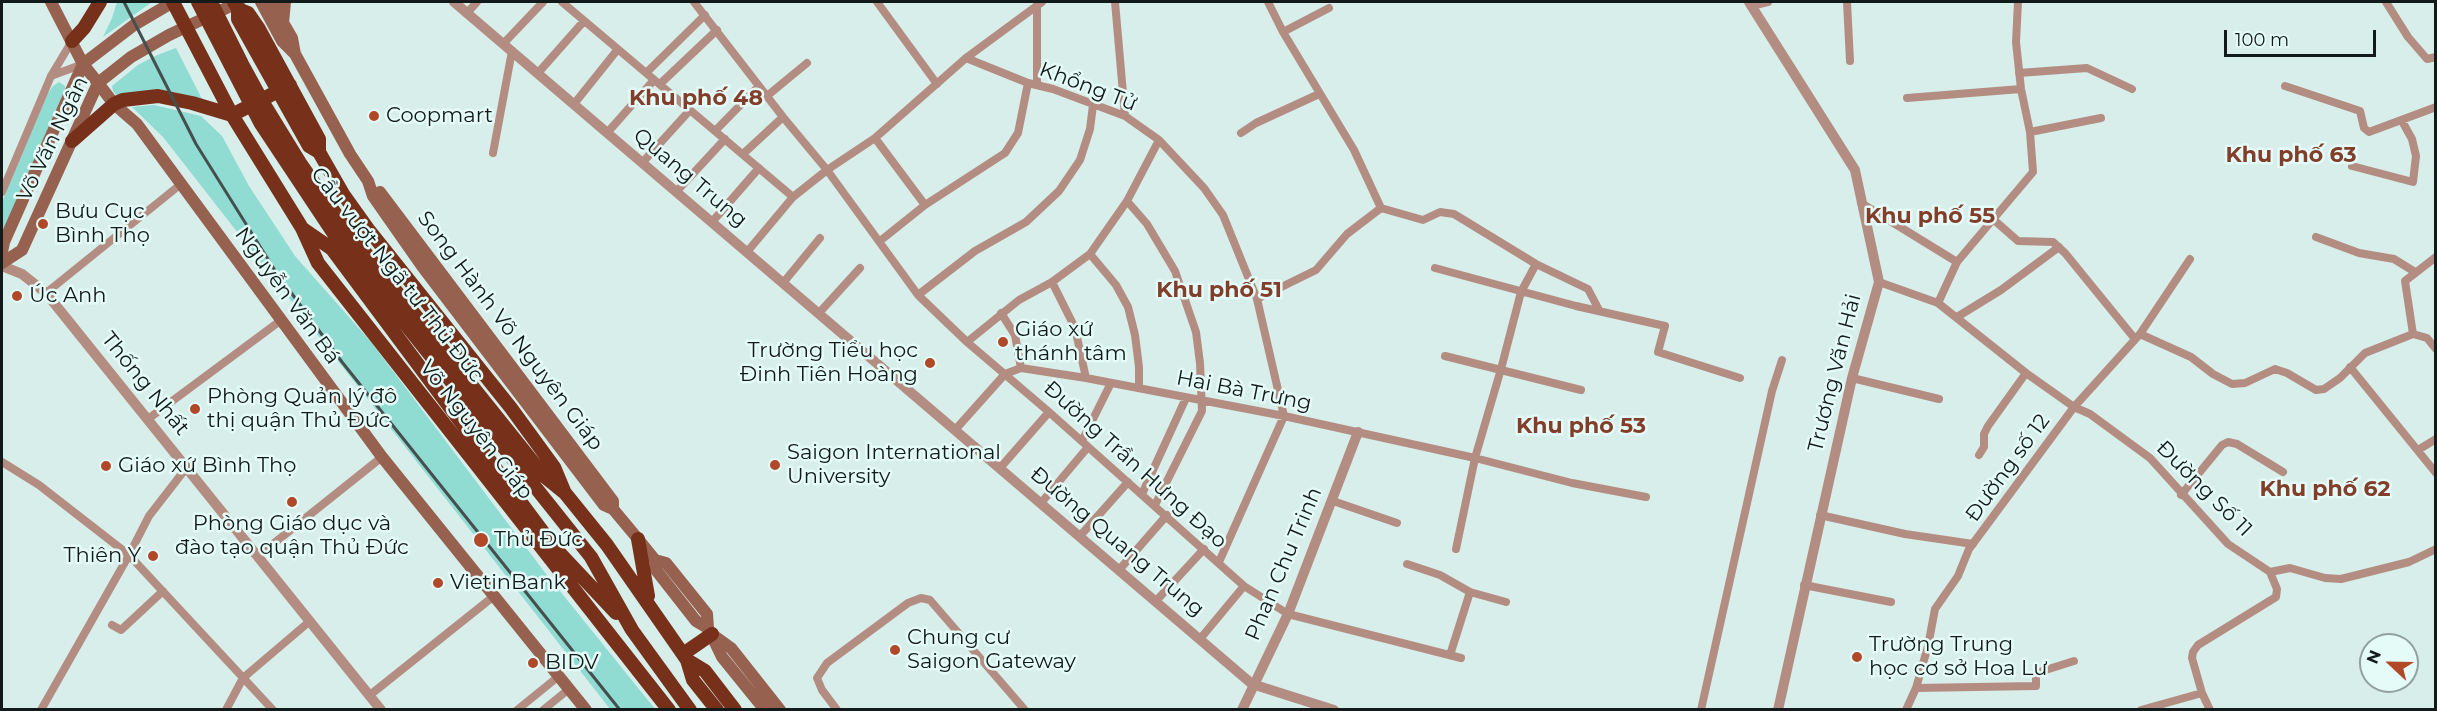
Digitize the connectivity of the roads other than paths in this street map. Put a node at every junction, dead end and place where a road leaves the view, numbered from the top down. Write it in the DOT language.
graph roads {
  1 [pos="51,2"];
  2 [pos="100,2"];
  3 [pos="173,2"];
  4 [pos="198,2"];
  5 [pos="211,2"];
  6 [pos="261,2"];
  7 [pos="271,2"];
  8 [pos="285,2"];
  9 [pos="454,2"];
  10 [pos="477,2"];
  11 [pos="543,2"];
  12 [pos="562,2"];
  13 [pos="694,2"];
  14 [pos="877,2"];
  15 [pos="1115,2"];
  16 [pos="1268,2"];
  17 [pos="1768,2"];
  18 [pos="1846,2"];
  19 [pos="2019,2"];
  20 [pos="1039,3"];
  21 [pos="236,4"];
  22 [pos="1750,4"];
  23 [pos="2387,4"];
  24 [pos="1329,8"];
  25 [pos="467,13"];
  26 [pos="705,15"];
  27 [pos="584,21"];
  28 [pos="283,24"];
  29 [pos="186,27"];
  30 [pos="717,30"];
  31 [pos="1283,33"];
  32 [pos="72,42"];
  33 [pos="508,47"];
  34 [pos="618,49"];
  35 [pos="295,54"];
  36 [pos="2436,57"];
  37 [pos="966,58"];
  38 [pos="1850,60"];
  39 [pos="807,63"];
  40 [pos="83,64"];
  41 [pos="538,73"];
  42 [pos="646,73"];
  43 [pos="2019,73"];
  44 [pos="51,76"];
  45 [pos="657,82"];
  46 [pos="98,83"];
  47 [pos="937,84"];
  48 [pos="1033,84"];
  49 [pos="759,86"];
  50 [pos="2285,86"];
  51 [pos="284,88"];
  52 [pos="2021,89"];
  53 [pos="2132,89"];
  54 [pos="1319,94"];
  55 [pos="767,96"];
  56 [pos="1907,98"];
  57 [pos="114,104"];
  58 [pos="573,104"];
  59 [pos="1094,105"];
  60 [pos="2436,107"];
  61 [pos="690,110"];
  62 [pos="232,115"];
  63 [pos="1125,116"];
  64 [pos="783,117"];
  65 [pos="2101,118"];
  66 [pos="2402,120"];
  67 [pos="715,130"];
  68 [pos="2030,132"];
  69 [pos="608,133"];
  70 [pos="1241,133"];
  71 [pos="875,138"];
  72 [pos="725,139"];
  73 [pos="1159,140"];
  74 [pos="72,141"];
  75 [pos="493,153"];
  76 [pos="743,154"];
  77 [pos="642,163"];
  78 [pos="2352,166"];
  79 [pos="759,168"];
  80 [pos="827,170"];
  81 [pos="181,184"];
  82 [pos="2,192"];
  83 [pos="676,192"];
  84 [pos="793,197"];
  85 [pos="1127,201"];
  86 [pos="1861,203"];
  87 [pos="925,205"];
  88 [pos="1381,208"];
  89 [pos="1994,220"];
  90 [pos="712,222"];
  91 [pos="302,228"];
  92 [pos="2316,237"];
  93 [pos="820,238"];
  94 [pos="880,241"];
  95 [pos="2059,247"];
  96 [pos="2,252"];
  97 [pos="747,252"];
  98 [pos="1090,254"];
  99 [pos="2436,257"];
  100 [pos="2190,259"];
  101 [pos="1958,262"];
  102 [pos="2,264"];
  103 [pos="1536,264"];
  104 [pos="860,268"];
  105 [pos="1435,268"];
  106 [pos="2415,272"];
  107 [pos="1052,282"];
  108 [pos="1879,282"];
  109 [pos="783,283"];
  110 [pos="1521,292"];
  111 [pos="46,293"];
  112 [pos="918,295"];
  113 [pos="1257,299"];
  114 [pos="1938,303"];
  115 [pos="1599,310"];
  116 [pos="819,313"];
  117 [pos="1002,313"];
  118 [pos="1956,317"];
  119 [pos="280,321"];
  120 [pos="2413,334"];
  121 [pos="2138,336"];
  122 [pos="968,342"];
  123 [pos="2436,349"];
  124 [pos="1445,356"];
  125 [pos="1782,360"];
  126 [pos="2350,367"];
  127 [pos="1022,368"];
  128 [pos="1501,369"];
  129 [pos="2026,373"];
  130 [pos="1005,374"];
  131 [pos="1086,378"];
  132 [pos="1740,378"];
  133 [pos="1852,378"];
  134 [pos="1111,383"];
  135 [pos="1139,388"];
  136 [pos="1581,390"];
  137 [pos="1186,398"];
  138 [pos="1939,399"];
  139 [pos="1201,400"];
  140 [pos="2074,407"];
  141 [pos="1049,412"];
  142 [pos="1284,416"];
  143 [pos="148,419"];
  144 [pos="955,430"];
  145 [pos="1358,432"];
  146 [pos="2436,439"];
  147 [pos="1085,444"];
  148 [pos="2418,450"];
  149 [pos="1979,455"];
  150 [pos="382,457"];
  151 [pos="1475,458"];
  152 [pos="2,462"];
  153 [pos="187,467"];
  154 [pos="1000,468"];
  155 [pos="2283,472"];
  156 [pos="2436,473"];
  157 [pos="1128,482"];
  158 [pos="562,490"];
  159 [pos="1142,494"];
  160 [pos="2181,495"];
  161 [pos="1646,496"];
  162 [pos="546,499"];
  163 [pos="1333,501"];
  164 [pos="1041,503"];
  165 [pos="1155,505"];
  166 [pos="1820,515"];
  167 [pos="1167,516"];
  168 [pos="1398,523"];
  169 [pos="1080,536"];
  170 [pos="638,539"];
  171 [pos="1973,544"];
  172 [pos="1204,549"];
  173 [pos="1456,549"];
  174 [pos="2436,549"];
  175 [pos="129,555"];
  176 [pos="258,556"];
  177 [pos="1219,562"];
  178 [pos="1407,564"];
  179 [pos="1119,570"];
  180 [pos="2270,572"];
  181 [pos="1804,585"];
  182 [pos="1244,586"];
  183 [pos="163,591"];
  184 [pos="1470,592"];
  185 [pos="494,596"];
  186 [pos="1156,601"];
  187 [pos="1506,602"];
  188 [pos="1891,602"];
  189 [pos="650,604"];
  190 [pos="1288,614"];
  191 [pos="310,621"];
  192 [pos="112,625"];
  193 [pos="632,630"];
  194 [pos="710,631"];
  195 [pos="1200,639"];
  196 [pos="1450,655"];
  197 [pos="685,657"];
  198 [pos="1461,658"];
  199 [pos="2074,661"];
  200 [pos="559,676"];
  201 [pos="243,678"];
  202 [pos="1252,684"];
  203 [pos="1916,688"];
  204 [pos="569,689"];
  205 [pos="2202,693"];
  206 [pos="370,695"];
  207 [pos="41,710"];
  208 [pos="226,710"];
  209 [pos="273,710"];
  210 [pos="381,710"];
  211 [pos="517,710"];
  212 [pos="543,710"];
  213 [pos="586,710"];
  214 [pos="669,710"];
  215 [pos="690,710"];
  216 [pos="717,710"];
  217 [pos="735,710"];
  218 [pos="765,710"];
  219 [pos="780,710"];
  220 [pos="837,710"];
  221 [pos="1025,710"];
  222 [pos="1242,710"];
  223 [pos="1334,710"];
  224 [pos="1701,710"];
  225 [pos="1778,710"];
  226 [pos="1905,710"];
  227 [pos="2141,710"];
  228 [pos="2210,710"];
  1 -- 32 [label="main road, Nguyễn Văn Bá"];
  2 -- 32 [label="highway"];
  3 -- 29 [label="highway, Võ Nguyên Giáp"];
  3 -- 40 [label="main road, Võ Văn Ngân"];
  4 -- 162 [label="highway, Cầu vượt Ngã tư Thủ Đức"];
  5 -- 158 [label="highway, Cầu vượt Ngã tư Thủ Đức"];
  6 -- 35 [label="main road"];
  7 -- 28 [label="main road"];
  8 -- 28 [label="main road"];
  9 -- 25 [label="street, Quang Trung"];
  10 -- 25 [label="street"];
  11 -- 33 [label="street"];
  12 -- 27 [label="street"];
  13 -- 26 [label="street, Đường Trần Hưng Đạo"];
  14 -- 47 [label="street"];
  15 -- 63 [label="street"];
  16 -- 31 [label="street"];
  17 -- 22 [label="street"];
  18 -- 38 [label="street"];
  19 -- 43 [label="street"];
  20 -- 37 [label="street"];
  20 -- 48 [label="street"];
  21 -- 29 [label="main road, Võ Văn Ngân"];
  21 -- 51 [label="highway, Võ Nguyên Giáp"];
  22 -- 86 [label="street, Trương Văn Hải"];
  23 -- 36 [label="street"];
  24 -- 31 [label="street"];
  25 -- 33 [label="street, Quang Trung"];
  26 -- 30 [label="street, Đường Trần Hưng Đạo"];
  26 -- 42 [label="street"];
  27 -- 34 [label="street"];
  27 -- 41 [label="street"];
  28 -- 35 [label="main road"];
  29 -- 46 [label="main road, Võ Văn Ngân"];
  29 -- 62 [label="highway, Võ Nguyên Giáp"];
  30 -- 45 [label="street"];
  30 -- 49 [label="street, Đường Trần Hưng Đạo"];
  31 -- 54 [label="street"];
  32 -- 40 [label="main road, Nguyễn Văn Bá"];
  32 -- 44 [label="street, Võ Văn Ngân"];
  33 -- 41 [label="street, Quang Trung"];
  33 -- 75 [label="street"];
  34 -- 42 [label="street"];
  34 -- 58 [label="street"];
  35 -- 170 [label="main road, Song Hành Võ Nguyên Giáp"];
  37 -- 47 [label="street"];
  37 -- 48 [label="street, Khổng Tử"];
  39 -- 55 [label="street"];
  40 -- 44 [label="street, Võ Văn Ngân"];
  40 -- 46 [label="main road, Nguyễn Văn Bá"];
  40 -- 96 [label="main road, Võ Văn Ngân"];
  41 -- 58 [label="street, Quang Trung"];
  42 -- 45 [label="street"];
  43 -- 52 [label="street"];
  43 -- 53 [label="street"];
  44 -- 82 [label="street, Võ Văn Ngân"];
  45 -- 61 [label="street"];
  45 -- 69 [label="street"];
  46 -- 57 [label="main road, Nguyễn Văn Bá"];
  46 -- 74 [label="main road, Võ Văn Ngân"];
  47 -- 71 [label="street"];
  48 -- 59 [label="street, Khổng Tử"];
  48 -- 87 [label="street"];
  49 -- 55 [label="street, Đường Trần Hưng Đạo"];
  49 -- 67 [label="street"];
  50 -- 66 [label="street"];
  51 -- 62 [label="highway"];
  51 -- 158 [label="highway, Võ Nguyên Giáp"];
  52 -- 56 [label="street"];
  52 -- 68 [label="street"];
  54 -- 70 [label="street"];
  54 -- 88 [label="street"];
  55 -- 64 [label="street, Đường Trần Hưng Đạo"];
  57 -- 62 [label="highway"];
  57 -- 74 [label="highway"];
  57 -- 81 [label="main road, Nguyễn Văn Bá"];
  58 -- 69 [label="street, Quang Trung"];
  59 -- 63 [label="street, Khổng Tử"];
  59 -- 112 [label="street"];
  60 -- 66 [label="street"];
  61 -- 67 [label="street"];
  61 -- 77 [label="street"];
  62 -- 91 [label="highway, Võ Nguyên Giáp"];
  63 -- 73 [label="street, Khổng Tử"];
  64 -- 76 [label="street"];
  64 -- 80 [label="street, Đường Trần Hưng Đạo"];
  65 -- 68 [label="street"];
  66 -- 78 [label="street"];
  67 -- 72 [label="street"];
  68 -- 89 [label="street"];
  69 -- 77 [label="street, Quang Trung"];
  71 -- 80 [label="street"];
  71 -- 87 [label="street"];
  72 -- 76 [label="street"];
  72 -- 83 [label="street"];
  73 -- 85 [label="street"];
  73 -- 113 [label="street, Khổng Tử"];
  74 -- 102 [label="main road, Võ Văn Ngân"];
  76 -- 79 [label="street"];
  77 -- 83 [label="street, Quang Trung"];
  79 -- 84 [label="street"];
  79 -- 90 [label="street"];
  80 -- 84 [label="street"];
  80 -- 94 [label="street, Đường Trần Hưng Đạo"];
  81 -- 111 [label="street"];
  81 -- 119 [label="main road, Nguyễn Văn Bá"];
  83 -- 90 [label="street, Quang Trung"];
  84 -- 97 [label="street"];
  85 -- 98 [label="street"];
  85 -- 139 [label="street"];
  86 -- 101 [label="street"];
  86 -- 108 [label="street, Trương Văn Hải"];
  87 -- 94 [label="street"];
  88 -- 103 [label="street"];
  88 -- 113 [label="street"];
  89 -- 95 [label="street"];
  89 -- 101 [label="street"];
  90 -- 97 [label="street, Quang Trung"];
  91 -- 193 [label="highway, Võ Nguyên Giáp"];
  91 -- 214 [label="highway, Võ Nguyên Giáp"];
  92 -- 106 [label="street"];
  93 -- 109 [label="street"];
  94 -- 112 [label="street, Đường Trần Hưng Đạo"];
  95 -- 118 [label="street"];
  95 -- 121 [label="street"];
  97 -- 109 [label="street, Quang Trung"];
  98 -- 107 [label="street"];
  98 -- 135 [label="street"];
  99 -- 106 [label="street"];
  100 -- 121 [label="street, Đường số 12"];
  101 -- 114 [label="street"];
  102 -- 111 [label="street, Thống Nhất"];
  103 -- 110 [label="street"];
  103 -- 115 [label="street"];
  104 -- 116 [label="street"];
  105 -- 110 [label="street"];
  106 -- 120 [label="street"];
  107 -- 117 [label="street"];
  107 -- 131 [label="street"];
  108 -- 114 [label="street, Đường Số 11"];
  108 -- 133 [label="street, Trương Văn Hải"];
  109 -- 116 [label="street, Quang Trung"];
  110 -- 115 [label="street"];
  110 -- 128 [label="street"];
  111 -- 143 [label="street, Thống Nhất"];
  112 -- 122 [label="street, Đường Trần Hưng Đạo"];
  113 -- 142 [label="street, Khổng Tử"];
  114 -- 118 [label="street, Đường Số 11"];
  115 -- 132 [label="street"];
  116 -- 144 [label="street, Đường Quang Trung"];
  117 -- 122 [label="street"];
  117 -- 127 [label="street"];
  118 -- 129 [label="street, Đường Số 11"];
  119 -- 143 [label="street"];
  119 -- 150 [label="main road, Nguyễn Văn Bá"];
  120 -- 123 [label="street"];
  120 -- 126 [label="street"];
  121 -- 126 [label="street"];
  121 -- 140 [label="street, Đường số 12"];
  122 -- 130 [label="street, Đường Trần Hưng Đạo"];
  124 -- 128 [label="street"];
  125 -- 224 [label="street"];
  126 -- 148 [label="street"];
  127 -- 130 [label="street, Hai Bà Trưng"];
  127 -- 131 [label="street, Hai Bà Trưng"];
  128 -- 136 [label="street"];
  128 -- 151 [label="street"];
  129 -- 140 [label="street, Đường Số 11"];
  129 -- 149 [label="street"];
  130 -- 141 [label="street, Đường Trần Hưng Đạo"];
  130 -- 144 [label="street"];
  131 -- 134 [label="street, Hai Bà Trưng"];
  133 -- 138 [label="street"];
  133 -- 166 [label="street, Trương Văn Hải"];
  134 -- 135 [label="street, Hai Bà Trưng"];
  134 -- 147 [label="street"];
  135 -- 137 [label="street, Hai Bà Trưng"];
  137 -- 139 [label="street, Hai Bà Trưng"];
  137 -- 159 [label="street"];
  139 -- 142 [label="street, Hai Bà Trưng"];
  139 -- 165 [label="street"];
  140 -- 160 [label="street, Đường Số 11"];
  140 -- 171 [label="street, Đường số 12"];
  141 -- 147 [label="street, Đường Trần Hưng Đạo"];
  141 -- 154 [label="street"];
  142 -- 145 [label="street, Hai Bà Trưng"];
  142 -- 177 [label="street"];
  143 -- 153 [label="street, Thống Nhất"];
  144 -- 154 [label="street, Đường Quang Trung"];
  145 -- 151 [label="street, Hai Bà Trưng"];
  145 -- 163 [label="street, Phan Chu Trinh"];
  146 -- 148 [label="street"];
  147 -- 157 [label="street, Đường Trần Hưng Đạo"];
  147 -- 164 [label="street"];
  148 -- 156 [label="street"];
  150 -- 176 [label="street"];
  150 -- 185 [label="main road, Nguyễn Văn Bá"];
  151 -- 161 [label="street, Hai Bà Trưng"];
  151 -- 173 [label="street"];
  152 -- 175 [label="street"];
  153 -- 175 [label="street"];
  153 -- 176 [label="street, Thống Nhất"];
  154 -- 164 [label="street, Đường Quang Trung"];
  155 -- 160 [label="street"];
  157 -- 159 [label="street, Đường Trần Hưng Đạo"];
  157 -- 169 [label="street"];
  158 -- 189 [label="highway, Võ Nguyên Giáp"];
  159 -- 165 [label="street, Đường Trần Hưng Đạo"];
  160 -- 180 [label="street, Đường Số 11"];
  162 -- 193 [label="highway, Võ Nguyên Giáp"];
  163 -- 168 [label="street"];
  163 -- 190 [label="street, Phan Chu Trinh"];
  164 -- 169 [label="street, Đường Quang Trung"];
  165 -- 167 [label="street, Đường Trần Hưng Đạo"];
  166 -- 171 [label="street"];
  166 -- 181 [label="street, Trương Văn Hải"];
  167 -- 172 [label="street, Đường Trần Hưng Đạo"];
  167 -- 179 [label="street"];
  169 -- 179 [label="street, Đường Quang Trung"];
  170 -- 189 [label="highway"];
  170 -- 194 [label="main road, Song Hành Võ Nguyên Giáp"];
  171 -- 203 [label="street, Đường số 12"];
  172 -- 177 [label="street, Đường Trần Hưng Đạo"];
  172 -- 186 [label="street"];
  174 -- 180 [label="street"];
  175 -- 183 [label="street"];
  175 -- 207 [label="street"];
  176 -- 191 [label="street, Thống Nhất"];
  177 -- 182 [label="street, Đường Trần Hưng Đạo"];
  178 -- 184 [label="street"];
  179 -- 186 [label="street, Đường Quang Trung"];
  180 -- 205 [label="street"];
  181 -- 188 [label="street"];
  181 -- 225 [label="street, Trương Văn Hải"];
  182 -- 190 [label="street, Đường Trần Hưng Đạo"];
  182 -- 195 [label="street"];
  183 -- 192 [label="street"];
  183 -- 201 [label="street"];
  184 -- 187 [label="street"];
  184 -- 196 [label="street"];
  185 -- 200 [label="main road, Nguyễn Văn Bá"];
  185 -- 206 [label="street"];
  186 -- 195 [label="street, Đường Quang Trung"];
  189 -- 197 [label="highway, Võ Nguyên Giáp"];
  190 -- 196 [label="street, Đường Trần Hưng Đạo"];
  190 -- 202 [label="street, Phan Chu Trinh"];
  191 -- 201 [label="street"];
  191 -- 206 [label="street, Thống Nhất"];
  193 -- 215 [label="highway, Võ Nguyên Giáp"];
  194 -- 197 [label="highway"];
  194 -- 218 [label="main road, Song Hành Võ Nguyên Giáp"];
  194 -- 219 [label="main road, Song Hành Võ Nguyên Giáp"];
  195 -- 202 [label="street, Đường Quang Trung"];
  196 -- 198 [label="street, Đường Trần Hưng Đạo"];
  197 -- 216 [label="highway, Võ Nguyên Giáp"];
  197 -- 217 [label="highway, Võ Nguyên Giáp"];
  199 -- 203 [label="street"];
  200 -- 204 [label="main road, Nguyễn Văn Bá"];
  200 -- 211 [label="street"];
  201 -- 208 [label="street"];
  201 -- 209 [label="street"];
  202 -- 222 [label="street, Phan Chu Trinh"];
  202 -- 223 [label="street"];
  203 -- 226 [label="street, Đường số 12"];
  204 -- 212 [label="street"];
  204 -- 213 [label="main road, Nguyễn Văn Bá"];
  205 -- 227 [label="street"];
  205 -- 228 [label="street"];
  206 -- 210 [label="street, Thống Nhất"];
  220 -- 221 [label="street"];
}
